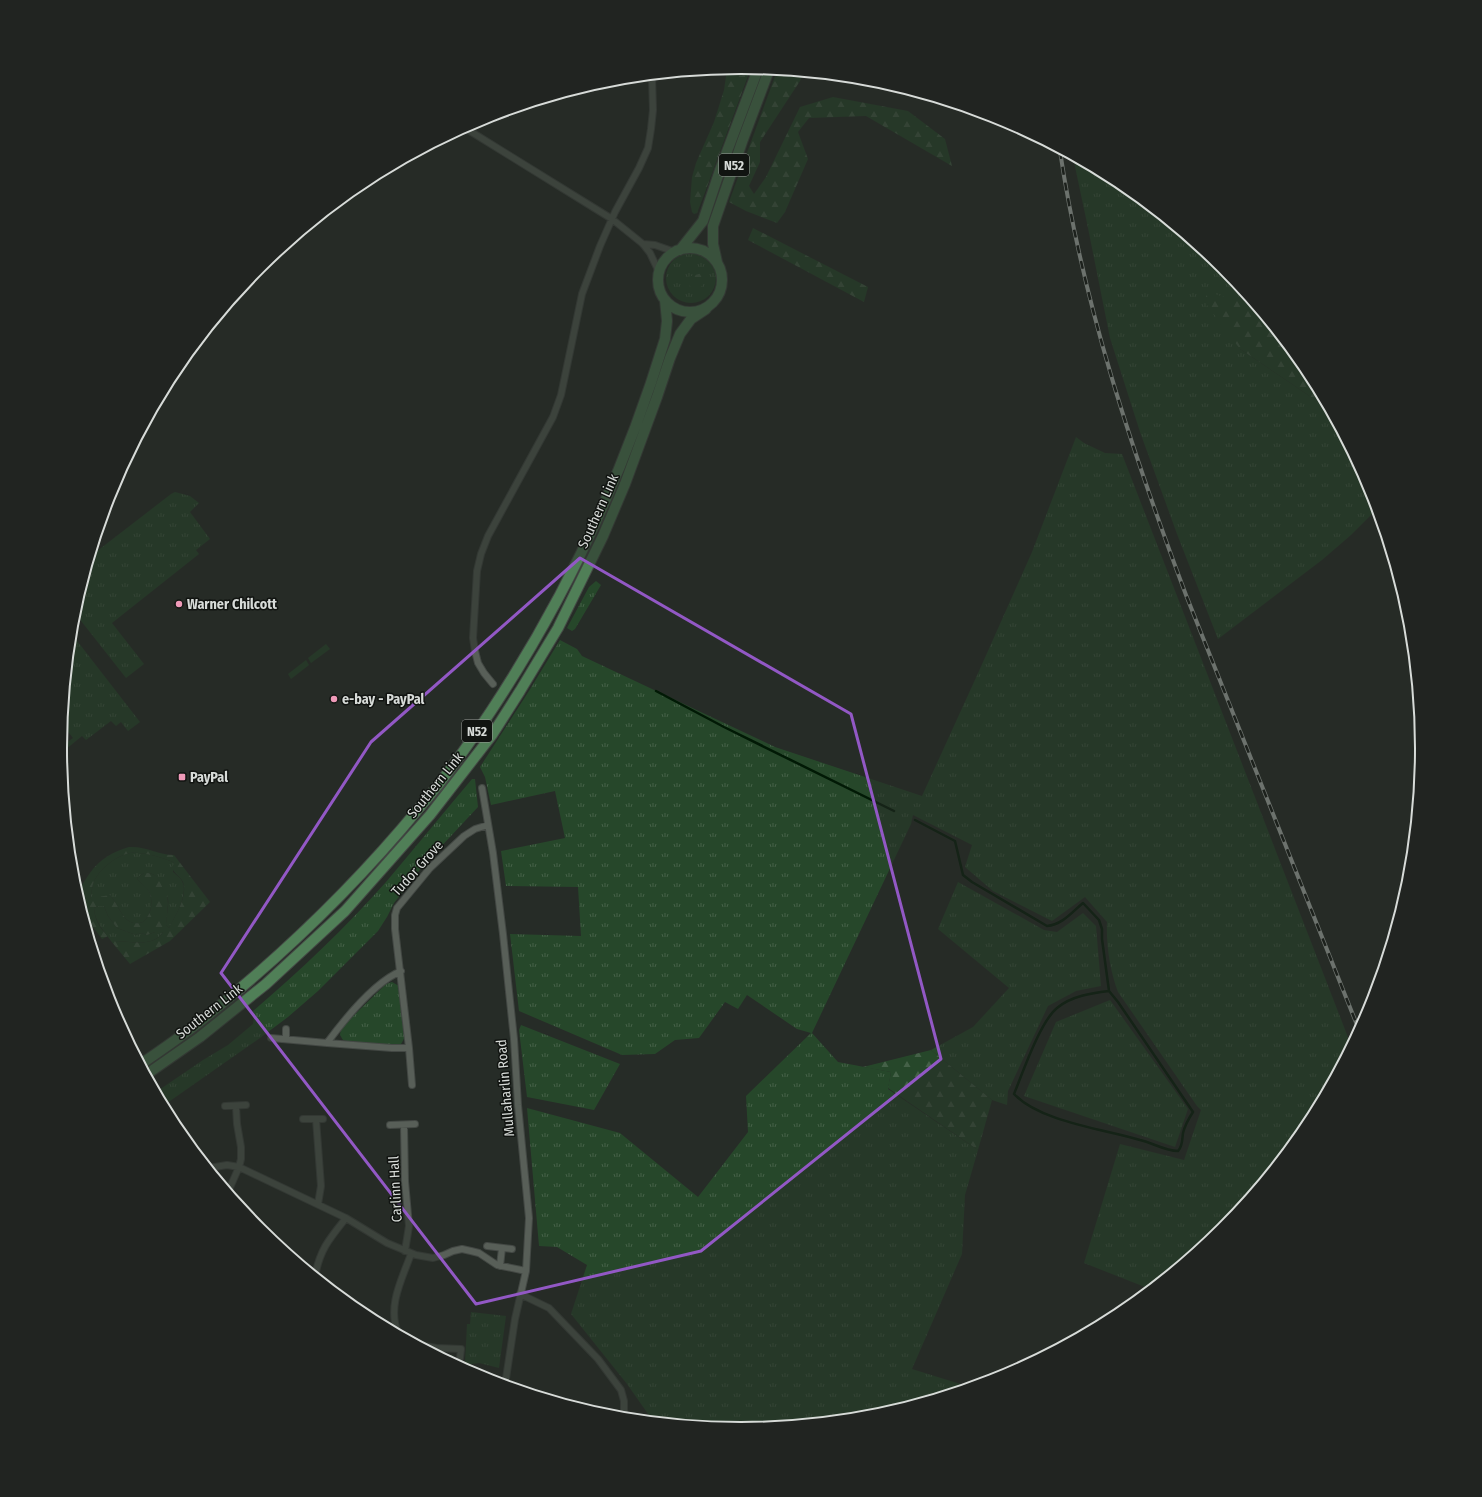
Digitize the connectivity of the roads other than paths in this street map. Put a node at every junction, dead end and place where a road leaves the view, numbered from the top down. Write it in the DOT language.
graph roads {
  1 [pos="756,75"];
  2 [pos="768,75"];
  3 [pos="652,80"];
  4 [pos="471,132"];
  5 [pos="612,219"];
  6 [pos="643,244"];
  7 [pos="678,251"];
  8 [pos="717,262"];
  9 [pos="659,272"];
  10 [pos="665,300"];
  11 [pos="706,309"];
  12 [pos="493,684"];
  13 [pos="482,788"];
  14 [pos="488,825"];
  15 [pos="401,971"];
  16 [pos="286,1029"];
  17 [pos="271,1038"];
  18 [pos="286,1039"];
  19 [pos="327,1043"];
  20 [pos="410,1048"];
  21 [pos="145,1061"];
  22 [pos="150,1072"];
  23 [pos="412,1085"];
  24 [pos="246,1105"];
  25 [pos="225,1106"];
  26 [pos="236,1106"];
  27 [pos="303,1119"];
  28 [pos="316,1119"];
  29 [pos="323,1119"];
  30 [pos="415,1124"];
  31 [pos="390,1125"];
  32 [pos="404,1125"];
  33 [pos="213,1167"];
  34 [pos="239,1167"];
  35 [pos="230,1188"];
  36 [pos="318,1204"];
  37 [pos="346,1218"];
  38 [pos="487,1246"];
  39 [pos="502,1248"];
  40 [pos="512,1249"];
  41 [pos="408,1253"];
  42 [pos="500,1266"];
  43 [pos="316,1271"];
  44 [pos="526,1272"];
  45 [pos="520,1294"];
  46 [pos="396,1327"];
  47 [pos="433,1347"];
  48 [pos="460,1358"];
  49 [pos="506,1380"];
  50 [pos="624,1412"];
  1 -- 7 [label="main road, N52"];
  2 -- 8 [label="main road, N52"];
  3 -- 5 [label="street"];
  4 -- 5 [label="street"];
  5 -- 6 [label="street"];
  5 -- 12 [label="street"];
  6 -- 7 [label="street"];
  6 -- 9 [label="street"];
  7 -- 8 [label="main road"];
  7 -- 9 [label="main road, N52"];
  8 -- 11 [label="main road, N52"];
  9 -- 10 [label="main road, N52"];
  10 -- 11 [label="main road"];
  10 -- 21 [label="main road, Southern Link / N52"];
  11 -- 22 [label="main road, Southern Link / N52"];
  13 -- 14 [label="street, Mullaharlin Road"];
  14 -- 15 [label="street, Tudor Grove"];
  14 -- 44 [label="street, Mullaharlin Road"];
  15 -- 19 [label="street"];
  15 -- 20 [label="street, Tudor Grove"];
  16 -- 18 [label="street"];
  17 -- 18 [label="street"];
  18 -- 19 [label="street"];
  19 -- 20 [label="street"];
  20 -- 23 [label="street, Tudor Grove"];
  24 -- 26 [label="street"];
  25 -- 26 [label="street"];
  26 -- 34 [label="street"];
  27 -- 28 [label="street"];
  28 -- 29 [label="street"];
  28 -- 36 [label="street"];
  30 -- 32 [label="street"];
  31 -- 32 [label="street"];
  32 -- 41 [label="street, Carlinn Hall"];
  33 -- 34 [label="street, Carlinn Hall"];
  34 -- 35 [label="street"];
  34 -- 36 [label="street, Carlinn Hall"];
  36 -- 37 [label="street, Carlinn Hall"];
  37 -- 41 [label="street, Carlinn Hall"];
  37 -- 43 [label="street"];
  38 -- 39 [label="street"];
  39 -- 40 [label="street"];
  39 -- 42 [label="street"];
  41 -- 42 [label="street, Carlinn Hall"];
  41 -- 46 [label="street, Carlinn Hall"];
  42 -- 44 [label="street, Carlinn Hall"];
  44 -- 45 [label="street, Mullaharlin Road"];
  45 -- 49 [label="street, Mullaharlin Road"];
  45 -- 50 [label="street"];
  47 -- 48 [label="street"];
}
